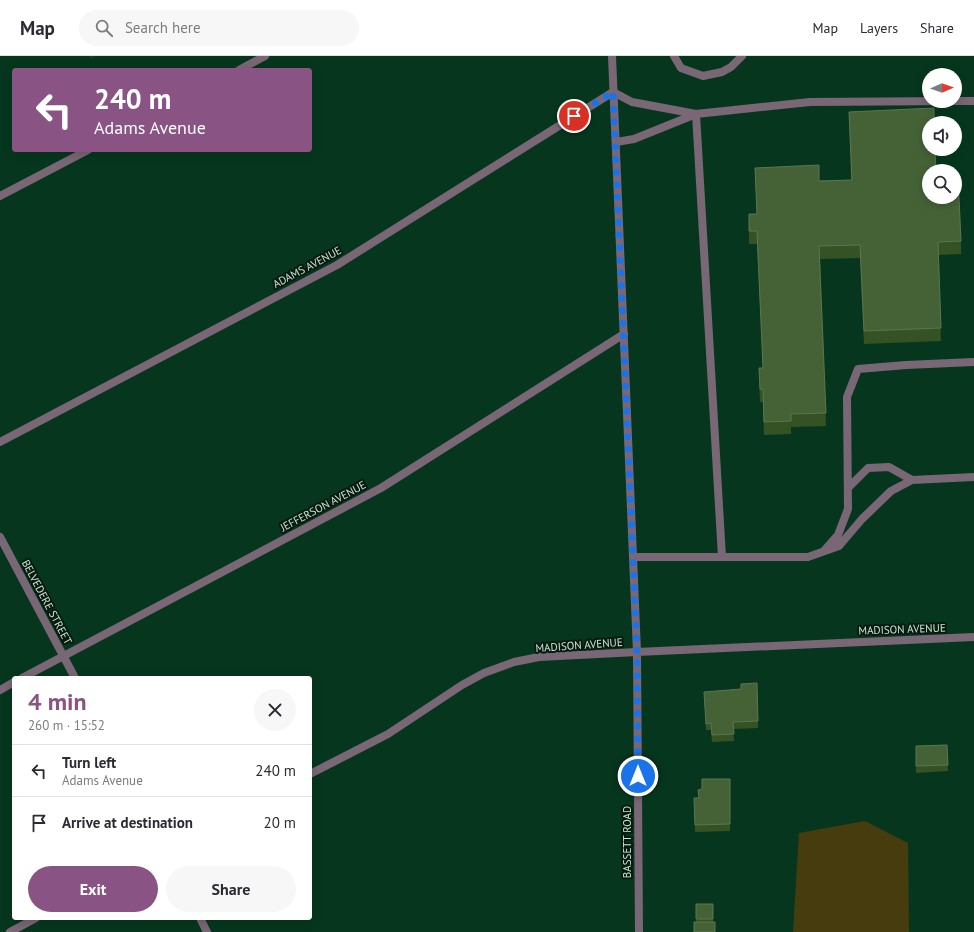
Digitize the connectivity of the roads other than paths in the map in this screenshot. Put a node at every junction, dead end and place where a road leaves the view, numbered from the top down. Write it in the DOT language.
graph roads {
  1 [pos="265,56"];
  2 [pos="612,56"];
  3 [pos="674,56"];
  4 [pos="742,56"];
  5 [pos="243,68"];
  6 [pos="613,92"];
  7 [pos="922,101"];
  8 [pos="962,101"];
  9 [pos="974,101"];
  10 [pos="696,114"];
  11 [pos="616,142"];
  12 [pos="84,152"];
  13 [pos="0,196"];
  14 [pos="624,334"];
  15 [pos="974,362"];
  16 [pos="0,442"];
  17 [pos="974,477"];
  18 [pos="912,480"];
  19 [pos="848,488"];
  20 [pos="0,537"];
  21 [pos="824,551"];
  22 [pos="633,557"];
  23 [pos="722,557"];
  24 [pos="974,637"];
  25 [pos="637,652"];
  26 [pos="63,655"];
  27 [pos="26,676"];
  28 [pos="74,676"];
  29 [pos="12,683"];
  30 [pos="0,690"];
  31 [pos="312,773"];
  32 [pos="32,920"];
  33 [pos="201,920"];
  34 [pos="10,932"];
  35 [pos="207,932"];
  36 [pos="639,932"];
  1 -- 5 [label="street"];
  2 -- 6 [label="street, BASSETT ROAD"];
  3 -- 4 [label="street"];
  6 -- 10 [label="street"];
  6 -- 11 [label="street, BASSETT ROAD"];
  6 -- 16 [label="street, ADAMS AVENUE"];
  7 -- 10 [label="street"];
  8 -- 9 [label="street"];
  10 -- 11 [label="street"];
  10 -- 23 [label="street"];
  11 -- 14 [label="street, BASSETT ROAD"];
  12 -- 13 [label="street"];
  14 -- 22 [label="street, BASSETT ROAD"];
  14 -- 26 [label="street, JEFFERSON AVENUE"];
  15 -- 19 [label="street"];
  17 -- 18 [label="street"];
  18 -- 19 [label="street"];
  18 -- 21 [label="street"];
  19 -- 21 [label="street"];
  20 -- 26 [label="street, BELVEDERE STREET"];
  21 -- 23 [label="street"];
  22 -- 23 [label="street"];
  22 -- 25 [label="street, BASSETT ROAD"];
  24 -- 25 [label="street, MADISON AVENUE"];
  25 -- 31 [label="street, MADISON AVENUE"];
  25 -- 36 [label="street, BASSETT ROAD"];
  26 -- 27 [label="street, JEFFERSON AVENUE"];
  26 -- 28 [label="street, BELVEDERE STREET"];
  29 -- 30 [label="street"];
  32 -- 34 [label="street"];
  33 -- 35 [label="street"];
}
